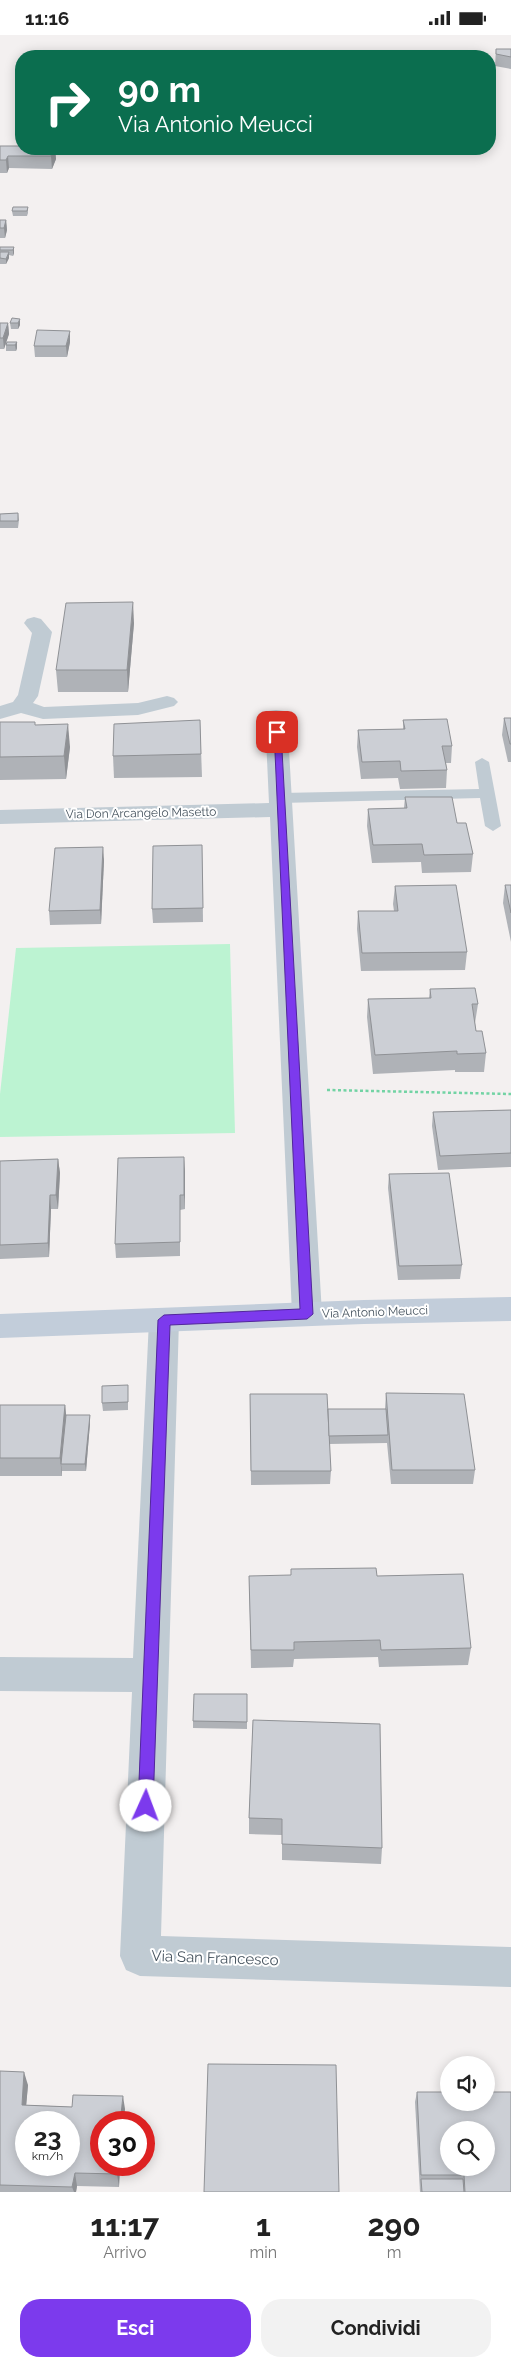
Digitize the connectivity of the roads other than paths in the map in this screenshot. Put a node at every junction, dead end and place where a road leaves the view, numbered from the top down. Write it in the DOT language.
graph roads {
  1 [pos="34,623"];
  2 [pos="168,702"];
  3 [pos="20,706"];
  4 [pos="0,713"];
  5 [pos="276,716"];
  6 [pos="482,762"];
  7 [pos="488,793"];
  8 [pos="281,804"];
  9 [pos="0,817"];
  10 [pos="493,826"];
  11 [pos="511,1309"];
  12 [pos="307,1314"];
  13 [pos="164,1320"];
  14 [pos="0,1326"];
  15 [pos="0,1674"];
  16 [pos="151,1675"];
  17 [pos="511,1967"];
  1 -- 3 [label="street"];
  2 -- 3 [label="street"];
  3 -- 4 [label="street"];
  5 -- 8 [label="street"];
  6 -- 7 [label="lane"];
  7 -- 8 [label="lane"];
  7 -- 10 [label="lane"];
  8 -- 9 [label="street, Via Don Arcangelo Masetto"];
  8 -- 12 [label="street"];
  11 -- 12 [label="main road, Via Antonio Meucci"];
  12 -- 13 [label="main road, Via Antonio Meucci"];
  13 -- 14 [label="main road, Via Antonio Meucci"];
  13 -- 16 [label="street, Via San Francesco"];
  15 -- 16 [label="street"];
  16 -- 17 [label="street, Via San Francesco"];
}
